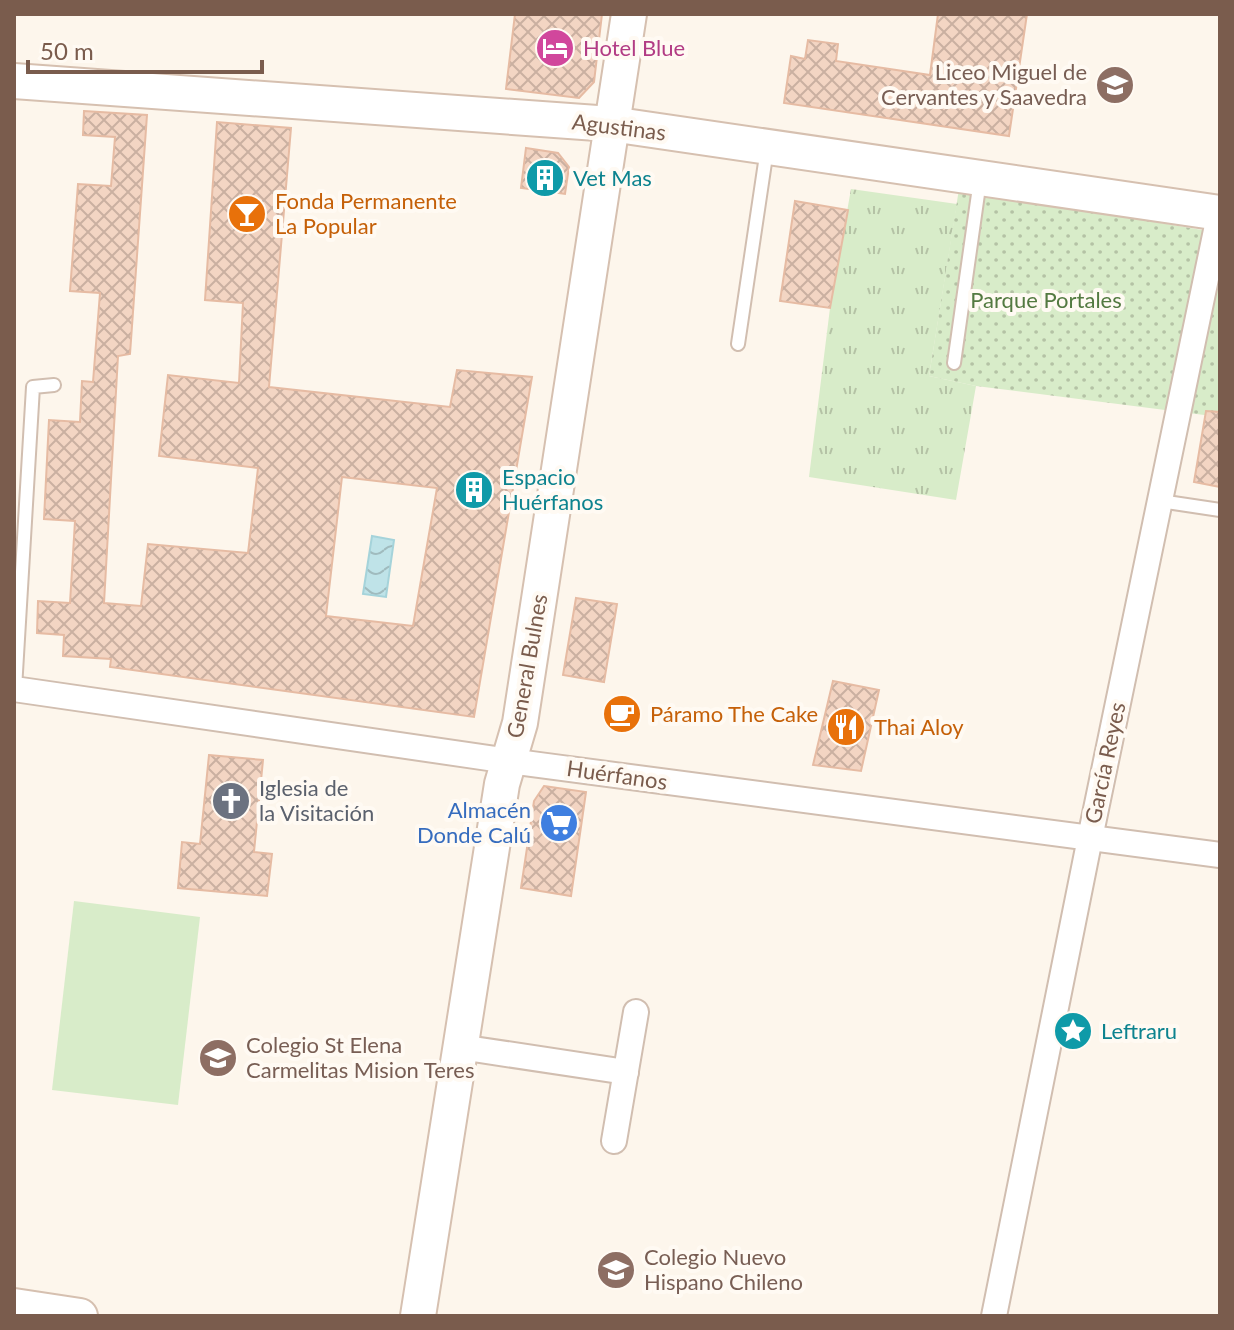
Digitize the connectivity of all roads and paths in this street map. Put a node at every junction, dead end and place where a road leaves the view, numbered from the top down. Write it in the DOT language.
graph roads {
  1 [pos="629,14"];
  2 [pos="14,81"];
  3 [pos="611,124"];
  4 [pos="768,146"];
  5 [pos="980,178"];
  6 [pos="1220,212"];
  7 [pos="738,344"];
  8 [pos="954,363"];
  9 [pos="54,385"];
  10 [pos="1160,501"];
  11 [pos="1220,510"];
  12 [pos="14,689"];
  13 [pos="509,761"];
  14 [pos="1090,838"];
  15 [pos="1220,855"];
  16 [pos="636,1012"];
  17 [pos="460,1047"];
  18 [pos="626,1072"];
  19 [pos="614,1141"];
  20 [pos="14,1306"];
  21 [pos="80,1316"];
  22 [pos="418,1316"];
  23 [pos="994,1316"];
  1 -- 3 [label="street, General Bulnes"];
  2 -- 3 [label="street, Agustinas"];
  3 -- 4 [label="street, Agustinas"];
  3 -- 13 [label="street, General Bulnes"];
  4 -- 5 [label="street, Agustinas"];
  4 -- 7 [label="lane"];
  5 -- 6 [label="street, Agustinas"];
  5 -- 8 [label="lane"];
  6 -- 10 [label="street, García Reyes"];
  9 -- 12 [label="lane"];
  10 -- 11 [label="lane"];
  10 -- 14 [label="street, García Reyes"];
  12 -- 13 [label="street, Huérfanos"];
  13 -- 14 [label="street, Huérfanos"];
  13 -- 17 [label="street, General Bulnes"];
  14 -- 15 [label="street, Huérfanos"];
  14 -- 23 [label="street, García Reyes"];
  16 -- 18 [label="street"];
  17 -- 18 [label="street"];
  17 -- 22 [label="street, General Bulnes"];
  18 -- 19 [label="street"];
  20 -- 21 [label="street"];
}
